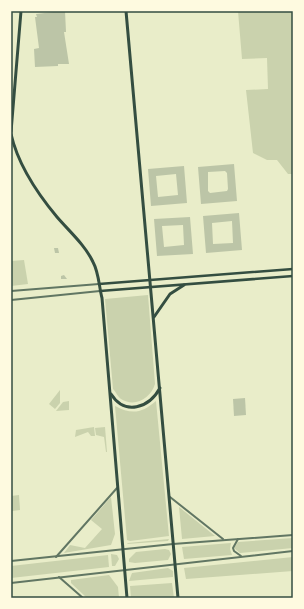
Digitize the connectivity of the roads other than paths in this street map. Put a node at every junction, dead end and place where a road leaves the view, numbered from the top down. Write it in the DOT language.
graph roads {
  1 [pos="21,11"];
  2 [pos="126,11"];
  3 [pos="11,133"];
  4 [pos="293,269"];
  5 [pos="293,276"];
  6 [pos="150,280"];
  7 [pos="99,284"];
  8 [pos="184,285"];
  9 [pos="151,287"];
  10 [pos="11,291"];
  11 [pos="100,291"];
  12 [pos="11,300"];
  13 [pos="154,317"];
  14 [pos="160,388"];
  15 [pos="110,392"];
  16 [pos="117,488"];
  17 [pos="170,497"];
  18 [pos="293,535"];
  19 [pos="238,539"];
  20 [pos="224,540"];
  21 [pos="173,544"];
  22 [pos="123,550"];
  23 [pos="293,552"];
  24 [pos="56,557"];
  25 [pos="242,557"];
  26 [pos="11,561"];
  27 [pos="174,564"];
  28 [pos="125,569"];
  29 [pos="59,577"];
  30 [pos="11,583"];
  31 [pos="83,598"];
  32 [pos="127,598"];
  33 [pos="178,598"];
  1 -- 3 [label="main road"];
  2 -- 6 [label="main road"];
  3 -- 7 [label="main road"];
  4 -- 6 [label="main road"];
  5 -- 8 [label="main road"];
  6 -- 7 [label="main road"];
  6 -- 9 [label="main road"];
  7 -- 10 [label="street"];
  7 -- 11 [label="main road"];
  8 -- 9 [label="main road"];
  8 -- 13 [label="main road"];
  9 -- 11 [label="main road"];
  9 -- 13 [label="main road"];
  11 -- 12 [label="street"];
  11 -- 15 [label="main road"];
  13 -- 14 [label="main road"];
  14 -- 15 [label="main road"];
  14 -- 17 [label="main road"];
  15 -- 16 [label="main road"];
  16 -- 22 [label="main road"];
  16 -- 24 [label="street"];
  17 -- 20 [label="street"];
  17 -- 21 [label="main road"];
  18 -- 19 [label="street"];
  19 -- 20 [label="street"];
  19 -- 25 [label="street"];
  20 -- 21 [label="street"];
  21 -- 22 [label="street"];
  21 -- 27 [label="main road"];
  22 -- 24 [label="street"];
  22 -- 28 [label="main road"];
  23 -- 25 [label="street"];
  24 -- 26 [label="street"];
  25 -- 27 [label="street"];
  27 -- 28 [label="street"];
  27 -- 33 [label="main road"];
  28 -- 29 [label="street"];
  28 -- 32 [label="main road"];
  29 -- 30 [label="street"];
  29 -- 31 [label="street"];
}
